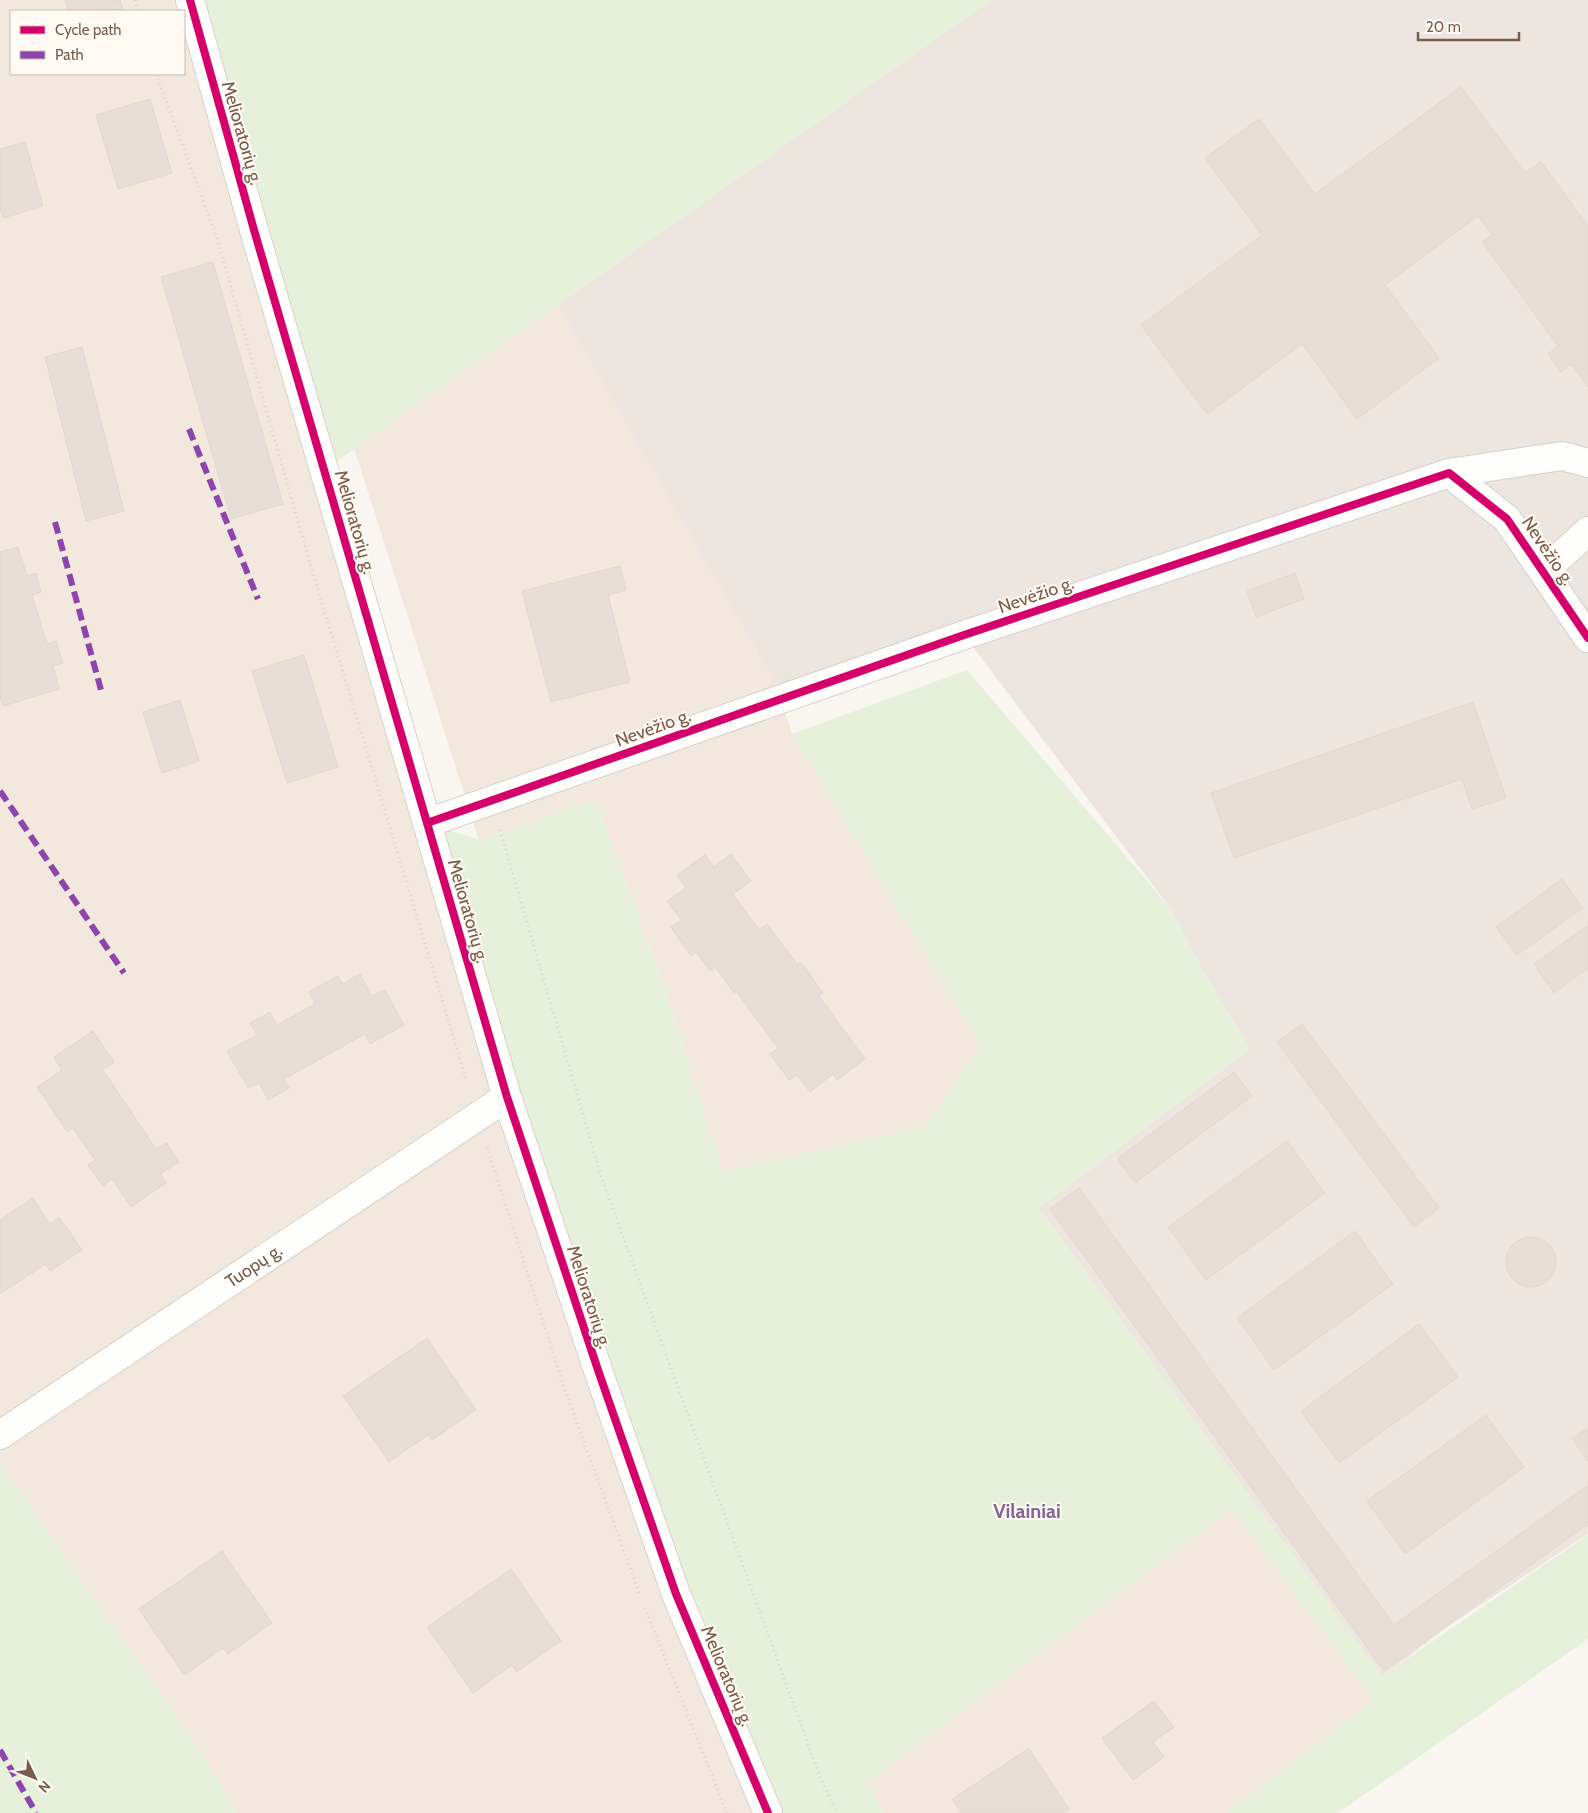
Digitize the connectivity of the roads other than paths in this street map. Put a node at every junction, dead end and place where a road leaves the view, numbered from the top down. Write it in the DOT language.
graph roads {
  1 [pos="190,0"];
  2 [pos="1588,463"];
  3 [pos="1449,473"];
  4 [pos="1588,531"];
  5 [pos="1544,571"];
  6 [pos="1588,638"];
  7 [pos="427,824"];
  8 [pos="507,1097"];
  9 [pos="0,1435"];
  10 [pos="768,1813"];
  1 -- 7 [label="street, Melioratorių g."];
  2 -- 3 [label="street, Nevėžio g."];
  3 -- 5 [label="street, Nevėžio g."];
  3 -- 7 [label="street, Nevėžio g."];
  4 -- 5 [label="street"];
  5 -- 6 [label="street, Nevėžio g."];
  7 -- 8 [label="street, Melioratorių g."];
  8 -- 9 [label="street, Tuopų g."];
  8 -- 10 [label="street, Melioratorių g."];
}
